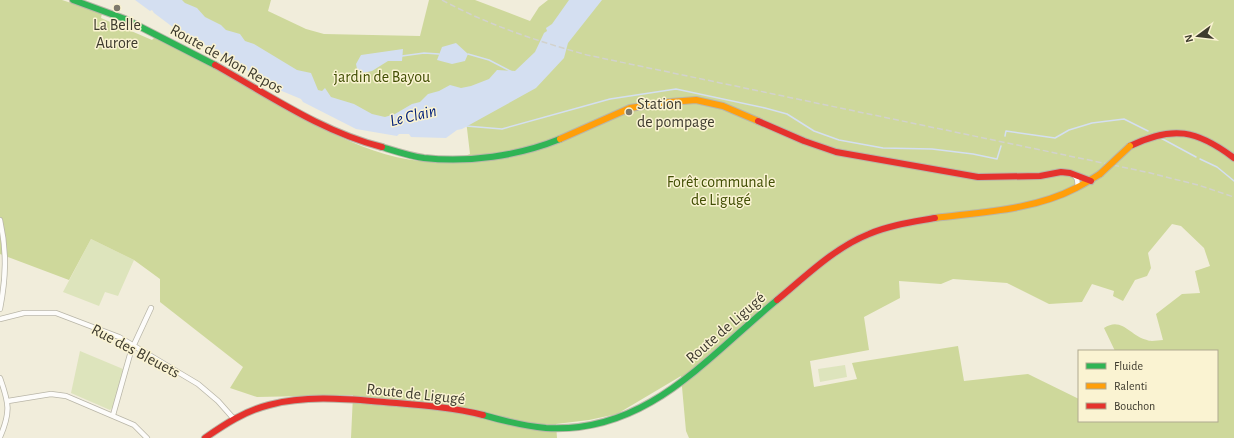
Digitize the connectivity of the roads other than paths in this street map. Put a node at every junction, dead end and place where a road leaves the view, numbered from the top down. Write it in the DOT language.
graph roads {
  1 [pos="73,0"];
  2 [pos="1234,158"];
  3 [pos="1070,173"];
  4 [pos="1091,181"];
  5 [pos="1078,187"];
  6 [pos="0,220"];
  7 [pos="151,308"];
  8 [pos="0,309"];
  9 [pos="0,318"];
  10 [pos="134,346"];
  11 [pos="0,378"];
  12 [pos="8,401"];
  13 [pos="113,415"];
  14 [pos="234,419"];
  15 [pos="0,437"];
  16 [pos="147,438"];
  17 [pos="205,438"];
  1 -- 3 [label="street, Route de Mon Repos"];
  2 -- 4 [label="street, Route de Ligugé, bridge"];
  3 -- 4 [label="street"];
  3 -- 5 [label="street"];
  4 -- 5 [label="street, Route de Ligugé"];
  5 -- 14 [label="street, Route de Ligugé"];
  6 -- 8 [label="street"];
  7 -- 10 [label="street"];
  9 -- 10 [label="street, Rue des Bleuets"];
  10 -- 13 [label="street"];
  10 -- 14 [label="street, Rue des Bleuets"];
  11 -- 12 [label="street"];
  12 -- 13 [label="street"];
  12 -- 15 [label="street"];
  13 -- 16 [label="street"];
  14 -- 17 [label="street, Route de Ligugé"];
}
